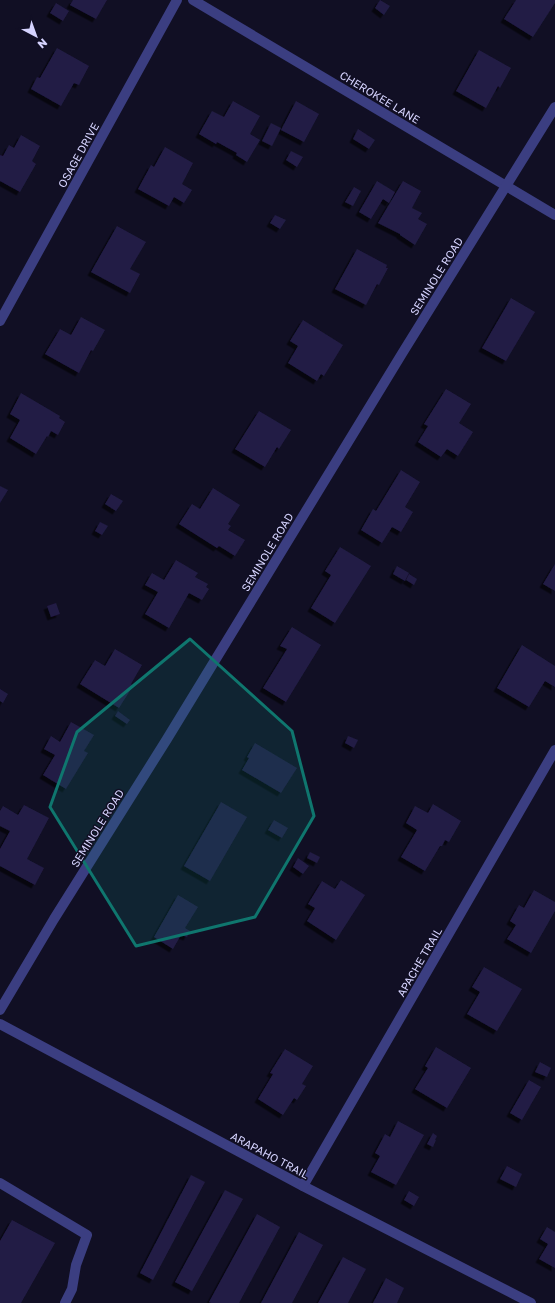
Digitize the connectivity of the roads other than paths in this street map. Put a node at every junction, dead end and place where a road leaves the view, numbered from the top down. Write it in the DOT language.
graph roads {
  1 [pos="177,0"];
  2 [pos="193,0"];
  3 [pos="555,107"];
  4 [pos="506,186"];
  5 [pos="555,215"];
  6 [pos="0,321"];
  7 [pos="555,750"];
  8 [pos="0,1010"];
  9 [pos="0,1024"];
  10 [pos="0,1183"];
  11 [pos="303,1186"];
  12 [pos="65,1303"];
  13 [pos="531,1303"];
  1 -- 6 [label="street, OSAGE DRIVE"];
  2 -- 4 [label="street, CHEROKEE LANE"];
  3 -- 4 [label="street, SEMINOLE ROAD"];
  4 -- 5 [label="street, CHEROKEE LANE"];
  4 -- 8 [label="street, SEMINOLE ROAD"];
  7 -- 11 [label="street, APACHE TRAIL"];
  9 -- 11 [label="street, ARAPAHO TRAIL"];
  10 -- 12 [label="street"];
  11 -- 13 [label="street, ARAPAHO TRAIL"];
}
